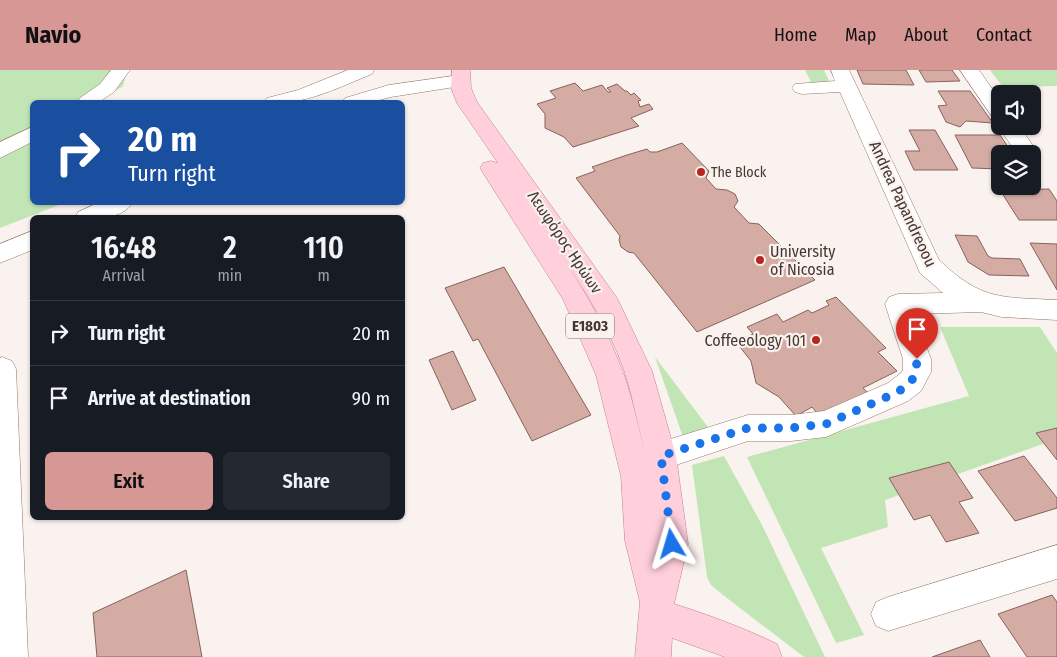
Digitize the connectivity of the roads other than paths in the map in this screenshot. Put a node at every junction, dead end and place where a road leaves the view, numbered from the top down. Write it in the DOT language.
graph roads {
  1 [pos="120,70"];
  2 [pos="365,70"];
  3 [pos="969,70"];
  4 [pos="452,76"];
  5 [pos="844,78"];
  6 [pos="400,79"];
  7 [pos="802,88"];
  8 [pos="90,100"];
  9 [pos="282,100"];
  10 [pos="358,100"];
  11 [pos="991,101"];
  12 [pos="30,135"];
  13 [pos="0,151"];
  14 [pos="115,205"];
  15 [pos="93,215"];
  16 [pos="30,241"];
  17 [pos="0,254"];
  18 [pos="978,303"];
  19 [pos="1057,310"];
  20 [pos="0,370"];
  21 [pos="661,456"];
  22 [pos="1057,562"];
  23 [pos="656,609"];
  24 [pos="888,614"];
  25 [pos="10,657"];
  26 [pos="653,657"];
  27 [pos="764,657"];
  1 -- 8 [label="street"];
  2 -- 9 [label="street"];
  3 -- 11 [label="street"];
  4 -- 6 [label="street"];
  4 -- 21 [label="main road, Λεωφόρος Ηρώων / E1803"];
  4 -- 23 [label="main road, Λεωφόρος Ηρώων / E1803"];
  5 -- 7 [label="street"];
  5 -- 18 [label="street, Andrea Papandreoou"];
  6 -- 10 [label="street"];
  12 -- 13 [label="street"];
  14 -- 15 [label="street"];
  16 -- 17 [label="street"];
  18 -- 19 [label="street, Andrea Papandreoou"];
  18 -- 21 [label="street"];
  20 -- 25 [label="street"];
  21 -- 23 [label="main road, Λεωφόρος Ηρώων / E1803"];
  22 -- 24 [label="street"];
  23 -- 26 [label="main road, Λεωφόρος Ηρώων"];
  23 -- 27 [label="main road"];
}
